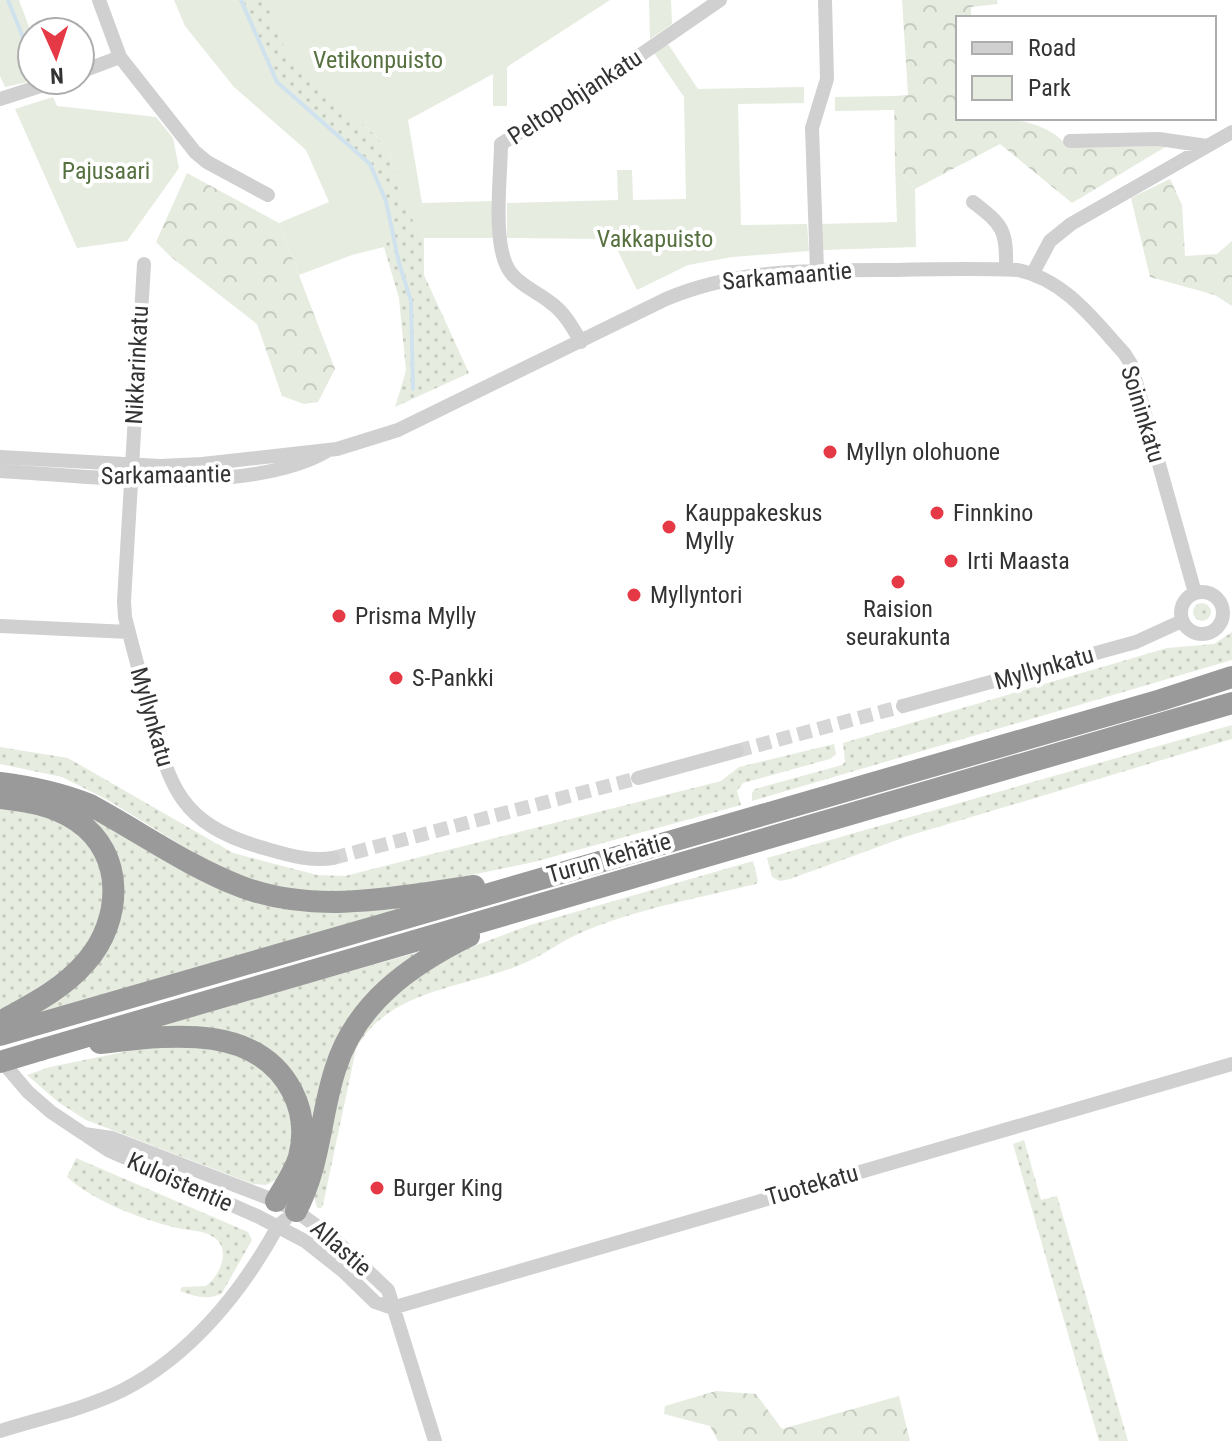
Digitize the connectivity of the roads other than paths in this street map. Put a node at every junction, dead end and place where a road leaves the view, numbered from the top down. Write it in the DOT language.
graph roads {
  1 [pos="99,0"];
  2 [pos="720,0"];
  3 [pos="825,0"];
  4 [pos="120,57"];
  5 [pos="96,66"];
  6 [pos="1232,132"];
  7 [pos="1070,141"];
  8 [pos="1207,146"];
  9 [pos="268,195"];
  10 [pos="973,202"];
  11 [pos="144,264"];
  12 [pos="1006,269"];
  13 [pos="817,270"];
  14 [pos="1033,273"];
  15 [pos="581,342"];
  16 [pos="0,457"];
  17 [pos="0,471"];
  18 [pos="130,472"];
  19 [pos="1195,593"];
  20 [pos="1227,611"];
  21 [pos="1182,621"];
  22 [pos="0,626"];
  23 [pos="129,632"];
  24 [pos="1232,677"];
  25 [pos="1232,703"];
  26 [pos="903,706"];
  27 [pos="737,751"];
  28 [pos="638,778"];
  29 [pos="0,783"];
  30 [pos="0,798"];
  31 [pos="333,858"];
  32 [pos="551,876"];
  33 [pos="521,911"];
  34 [pos="14,1020"];
  35 [pos="0,1035"];
  36 [pos="40,1050"];
  37 [pos="0,1060"];
  38 [pos="1232,1064"];
  39 [pos="84,1134"];
  40 [pos="286,1206"];
  41 [pos="278,1226"];
  42 [pos="392,1308"];
  43 [pos="0,1431"];
  44 [pos="435,1441"];
  1 -- 4 [label="street"];
  2 -- 15 [label="street, Peltopohjankatu"];
  3 -- 13 [label="street"];
  4 -- 5 [label="street"];
  4 -- 9 [label="street"];
  6 -- 8 [label="street"];
  7 -- 8 [label="street"];
  8 -- 14 [label="street"];
  10 -- 12 [label="street"];
  11 -- 18 [label="street, Nikkarinkatu"];
  12 -- 13 [label="street, Sarkamaantie"];
  12 -- 14 [label="street, Sarkamaantie"];
  13 -- 15 [label="street, Sarkamaantie"];
  14 -- 19 [label="street, Soininkatu"];
  15 -- 18 [label="street, Sarkamaantie"];
  16 -- 18 [label="street, Sarkamaantie"];
  17 -- 18 [label="street, Sarkamaantie"];
  18 -- 23 [label="street, Myllynkatu"];
  19 -- 20 [label="street"];
  19 -- 21 [label="street"];
  20 -- 21 [label="street"];
  21 -- 26 [label="street, Myllynkatu"];
  22 -- 23 [label="street"];
  23 -- 31 [label="street, Myllynkatu"];
  24 -- 32 [label="highway, Turun kehätie"];
  25 -- 33 [label="highway, Turun kehätie"];
  27 -- 28 [label="street"];
  29 -- 32 [label="highway"];
  30 -- 34 [label="highway"];
  32 -- 34 [label="highway, Turun kehätie"];
  33 -- 36 [label="highway, Turun kehätie"];
  33 -- 40 [label="highway"];
  34 -- 35 [label="highway, Turun kehätie"];
  36 -- 37 [label="highway, Turun kehätie, bridge"];
  36 -- 40 [label="highway"];
  37 -- 39 [label="street, Kuloistentie"];
  38 -- 42 [label="street, Tuotekatu"];
  39 -- 40 [label="street, Kuloistentie"];
  39 -- 41 [label="street, Kuloistentie"];
  40 -- 41 [label="street"];
  40 -- 42 [label="street, Allastie"];
  41 -- 42 [label="street, Allastie"];
  41 -- 43 [label="street"];
  42 -- 44 [label="street, Allastie"];
}
